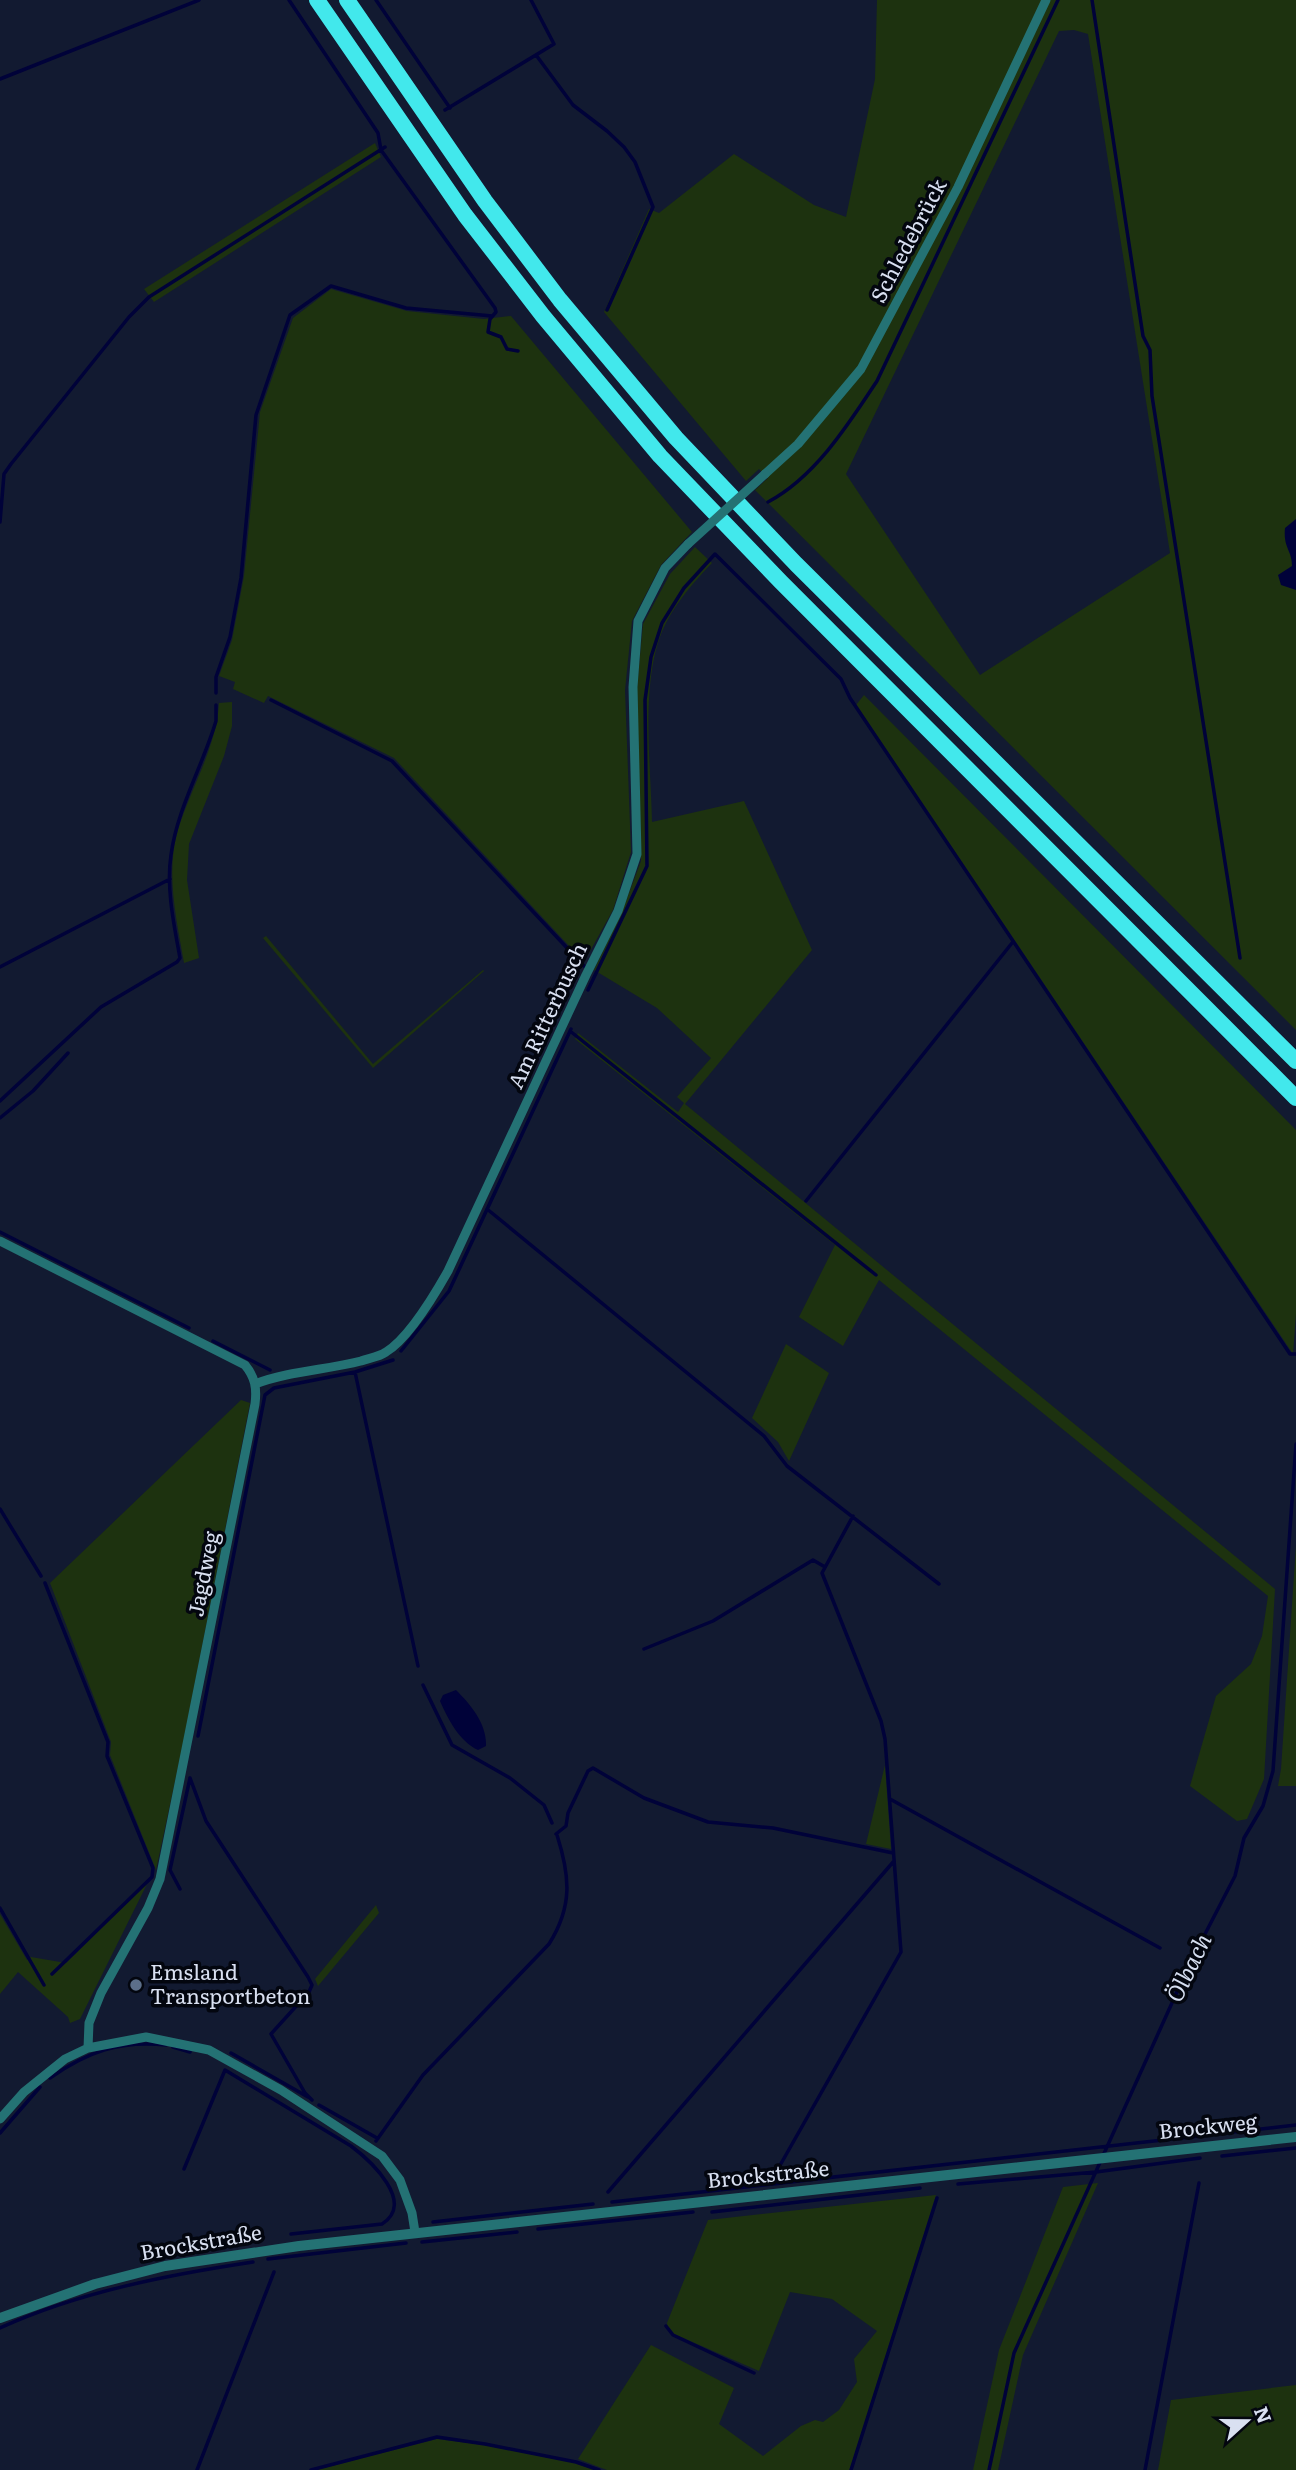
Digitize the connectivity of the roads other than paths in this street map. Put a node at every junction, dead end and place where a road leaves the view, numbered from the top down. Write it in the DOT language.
graph roads {
  1 [pos="317,0"];
  2 [pos="347,0"];
  3 [pos="1046,0"];
  4 [pos="688,544"];
  5 [pos="1296,1061"];
  6 [pos="1296,1098"];
  7 [pos="0,1241"];
  8 [pos="256,1384"];
  9 [pos="88,2048"];
  10 [pos="0,2119"];
  11 [pos="1296,2137"];
  12 [pos="1125,2156"];
  13 [pos="415,2232"];
  14 [pos="0,2318"];
  1 -- 6 [label="highway"];
  2 -- 5 [label="highway"];
  3 -- 4 [label="street, Schledebrück, bridge"];
  4 -- 8 [label="street, Am Ritterbusch"];
  7 -- 8 [label="street"];
  8 -- 9 [label="street, Jagdweg"];
  9 -- 10 [label="street"];
  9 -- 13 [label="street"];
  11 -- 12 [label="street, Brockweg"];
  12 -- 13 [label="street, Brockstraße"];
  13 -- 14 [label="street, Brockstraße"];
}
